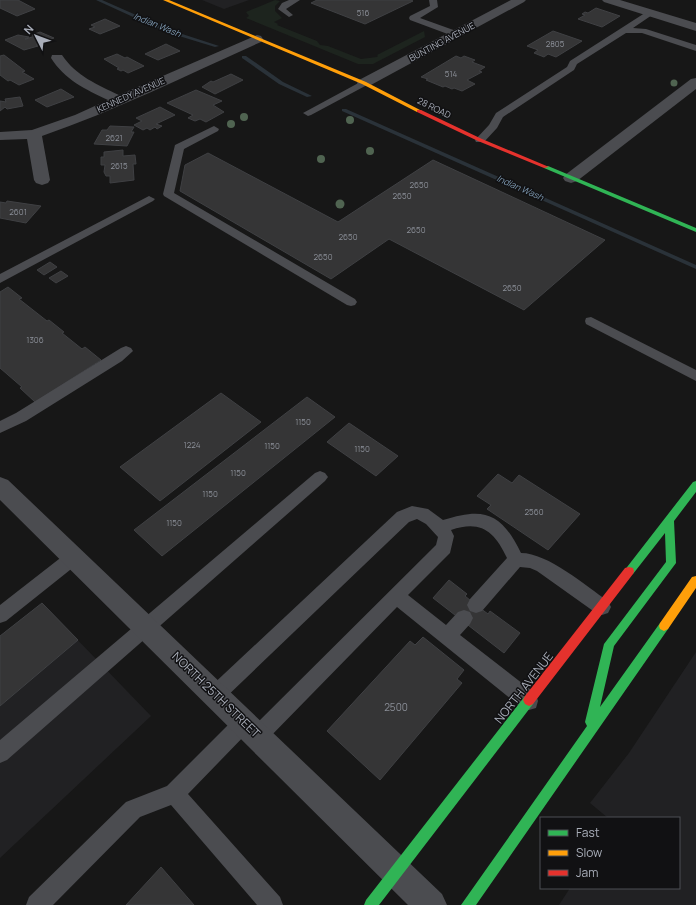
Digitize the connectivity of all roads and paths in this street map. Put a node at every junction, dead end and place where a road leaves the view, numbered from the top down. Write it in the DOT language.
graph roads {
  1 [pos="165,0"];
  2 [pos="296,0"];
  3 [pos="433,0"];
  4 [pos="520,0"];
  5 [pos="608,0"];
  6 [pos="651,13"];
  7 [pos="289,15"];
  8 [pos="696,28"];
  9 [pos="624,30"];
  10 [pos="456,34"];
  11 [pos="257,39"];
  12 [pos="696,48"];
  13 [pos="57,58"];
  14 [pos="696,82"];
  15 [pos="364,83"];
  16 [pos="120,100"];
  17 [pos="308,113"];
  18 [pos="214,129"];
  19 [pos="34,134"];
  20 [pos="0,136"];
  21 [pos="480,140"];
  22 [pos="571,178"];
  23 [pos="42,180"];
  24 [pos="149,199"];
  25 [pos="696,230"];
  26 [pos="0,279"];
  27 [pos="351,302"];
  28 [pos="591,321"];
  29 [pos="126,350"];
  30 [pos="696,376"];
  31 [pos="0,427"];
  32 [pos="320,477"];
  33 [pos="696,485"];
  34 [pos="0,486"];
  35 [pos="669,521"];
  36 [pos="441,527"];
  37 [pos="74,557"];
  38 [pos="516,560"];
  39 [pos="696,580"];
  40 [pos="396,596"];
  41 [pos="476,605"];
  42 [pos="602,607"];
  43 [pos="0,615"];
  44 [pos="464,618"];
  45 [pos="146,627"];
  46 [pos="447,637"];
  47 [pos="215,695"];
  48 [pos="529,701"];
  49 [pos="251,730"];
  50 [pos="589,733"];
  51 [pos="0,753"];
  52 [pos="174,794"];
  53 [pos="397,872"];
  54 [pos="37,905"];
  55 [pos="272,905"];
  56 [pos="371,905"];
  57 [pos="431,905"];
  58 [pos="468,905"];
  1 -- 11 [label="main road, 28 ROAD"];
  2 -- 7 [label="lane"];
  3 -- 10 [label="lane"];
  4 -- 10 [label="street, BUNTING AVENUE"];
  5 -- 6 [label="street"];
  6 -- 8 [label="street"];
  6 -- 9 [label="lane"];
  9 -- 12 [label="lane"];
  9 -- 21 [label="lane"];
  10 -- 15 [label="street, BUNTING AVENUE"];
  11 -- 15 [label="main road, 28 ROAD"];
  11 -- 16 [label="street, KENNEDY AVENUE"];
  13 -- 16 [label="street"];
  14 -- 22 [label="street"];
  15 -- 17 [label="lane"];
  15 -- 21 [label="main road, 28 ROAD"];
  16 -- 19 [label="street, KENNEDY AVENUE"];
  18 -- 27 [label="lane"];
  19 -- 20 [label="street, KENNEDY AVENUE"];
  19 -- 23 [label="street"];
  21 -- 22 [label="main road, 28 ROAD"];
  22 -- 25 [label="main road, 28 ROAD"];
  24 -- 26 [label="lane"];
  28 -- 30 [label="lane"];
  29 -- 31 [label="lane"];
  32 -- 45 [label="lane"];
  33 -- 35 [label="main road, NORTH AVENUE"];
  34 -- 37 [label="street, NORTH 25TH STREET"];
  35 -- 42 [label="main road, NORTH AVENUE"];
  35 -- 50 [label="main road"];
  36 -- 38 [label="lane"];
  36 -- 40 [label="lane"];
  36 -- 47 [label="lane"];
  37 -- 43 [label="lane"];
  37 -- 45 [label="street, NORTH 25TH STREET"];
  38 -- 41 [label="lane"];
  38 -- 42 [label="lane"];
  39 -- 50 [label="main road"];
  40 -- 46 [label="lane"];
  40 -- 49 [label="lane"];
  42 -- 48 [label="main road, NORTH AVENUE"];
  44 -- 46 [label="lane"];
  45 -- 47 [label="street, NORTH 25TH STREET"];
  45 -- 51 [label="lane"];
  46 -- 48 [label="lane"];
  47 -- 49 [label="street, NORTH 25TH STREET"];
  48 -- 53 [label="main road, NORTH AVENUE"];
  49 -- 52 [label="lane"];
  49 -- 53 [label="street, NORTH 25TH STREET"];
  50 -- 58 [label="main road"];
  52 -- 54 [label="lane"];
  52 -- 55 [label="lane"];
  53 -- 56 [label="main road, NORTH AVENUE"];
  53 -- 57 [label="street, NORTH 25TH STREET"];
}
